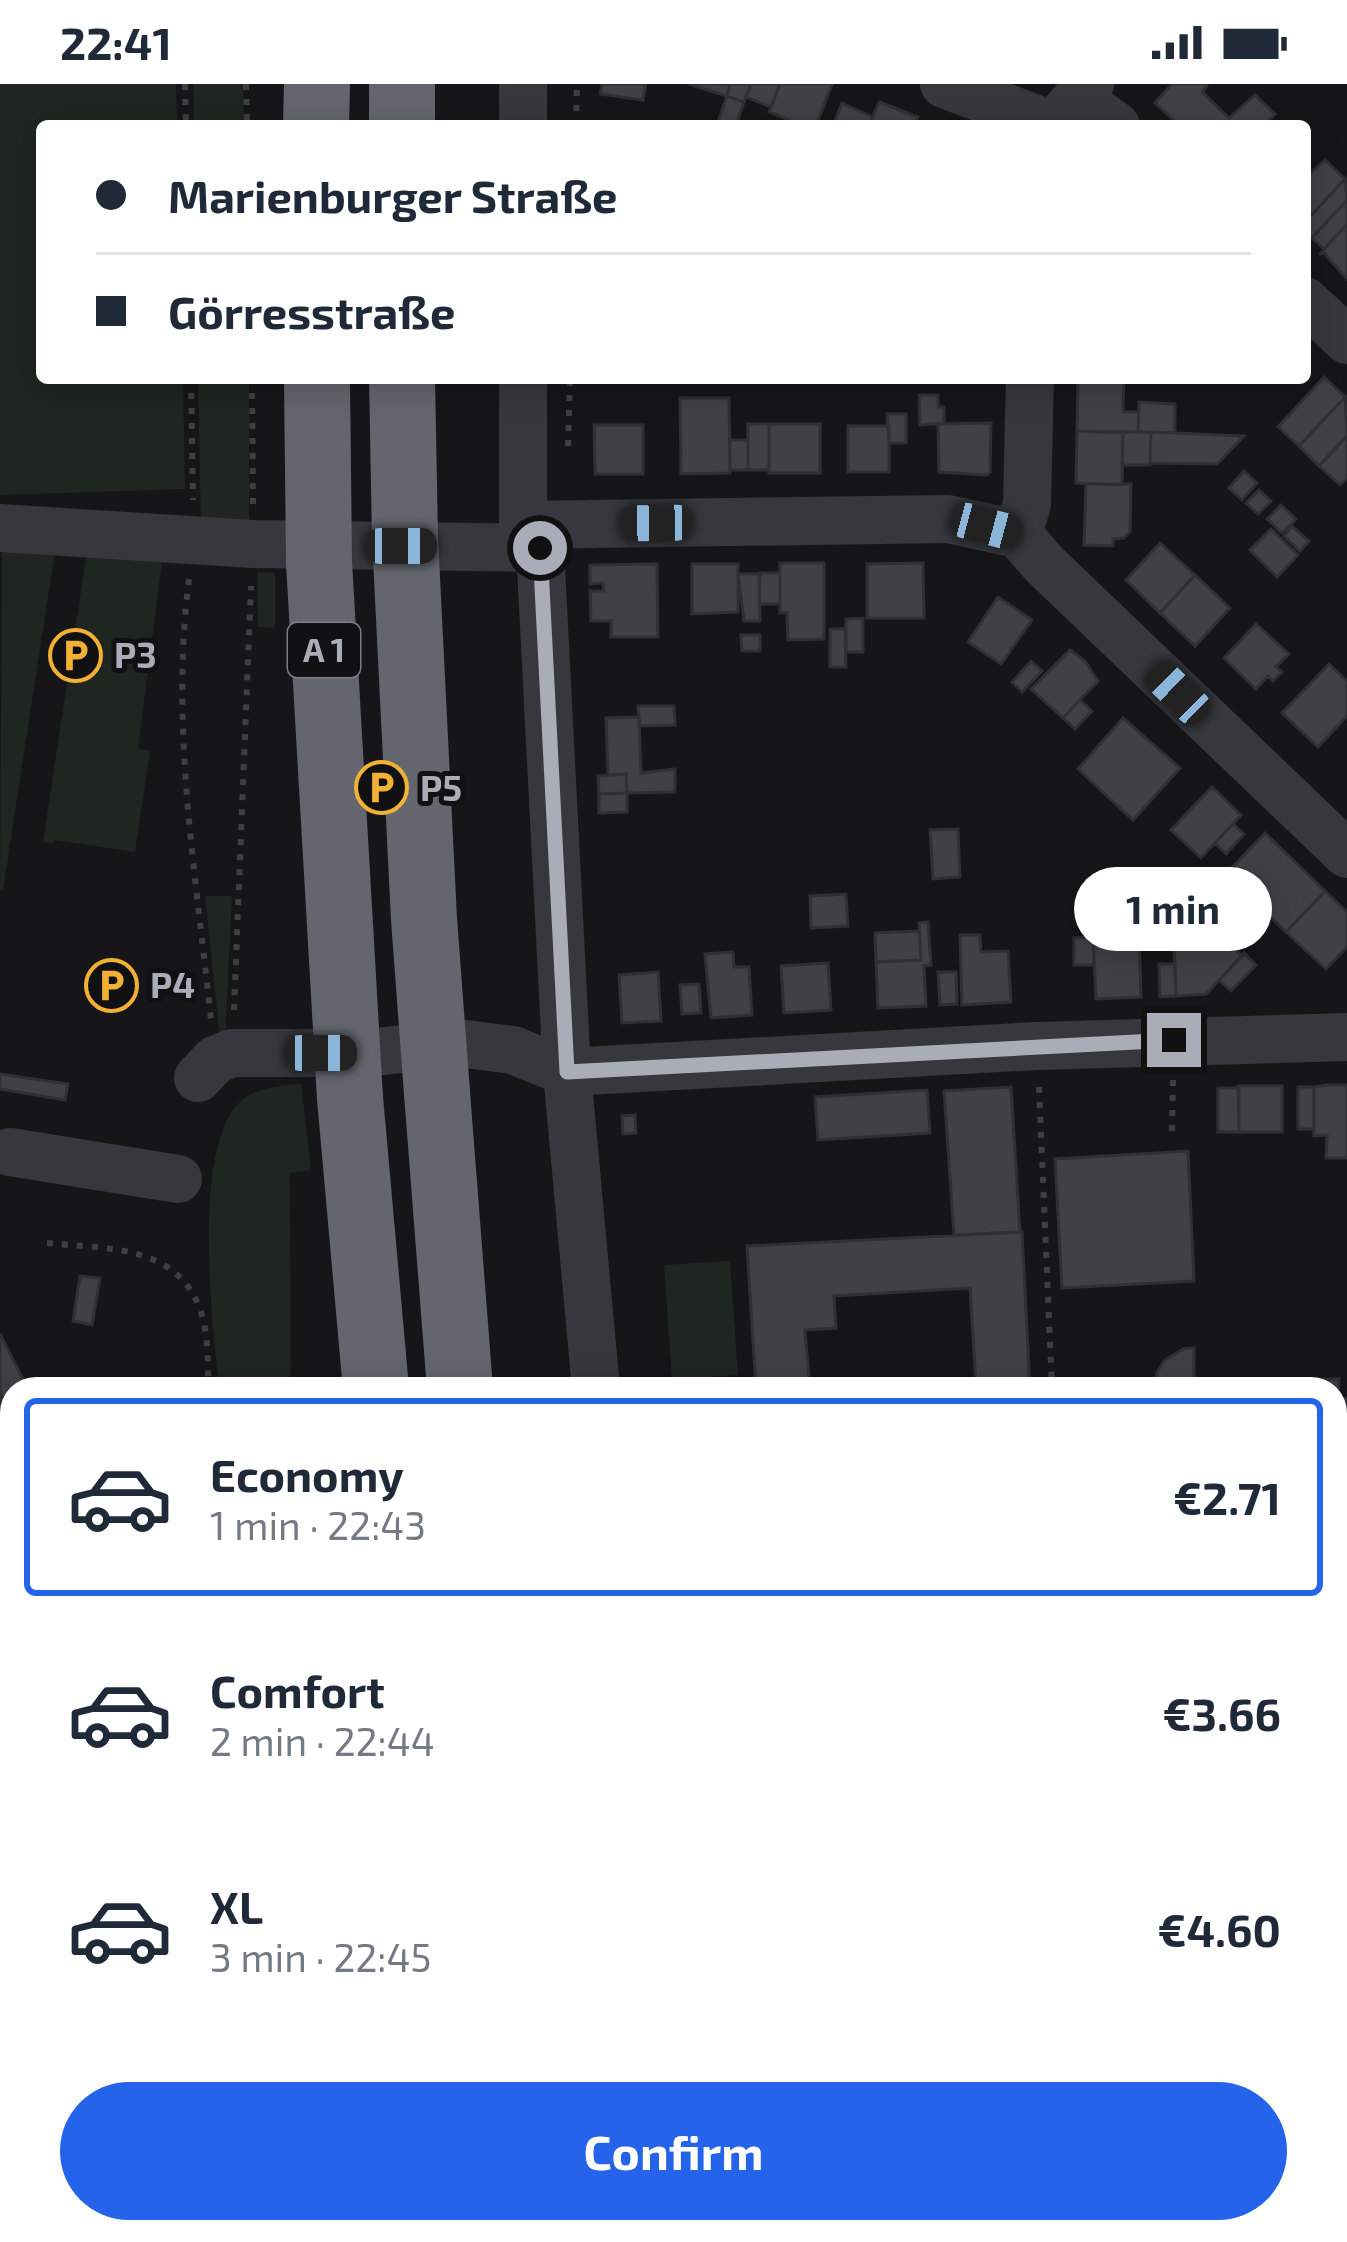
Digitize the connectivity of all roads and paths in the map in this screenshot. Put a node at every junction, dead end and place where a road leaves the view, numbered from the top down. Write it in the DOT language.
graph roads {
  1 [pos="185,84"];
  2 [pos="246,84"];
  3 [pos="317,84"];
  4 [pos="402,84"];
  5 [pos="523,84"];
  6 [pos="577,84"];
  7 [pos="944,84"];
  8 [pos="1068,108"];
  9 [pos="186,120"];
  10 [pos="247,120"];
  11 [pos="316,120"];
  12 [pos="401,120"];
  13 [pos="523,120"];
  14 [pos="576,120"];
  15 [pos="1100,120"];
  16 [pos="1311,307"];
  17 [pos="1347,340"];
  18 [pos="191,384"];
  19 [pos="252,384"];
  20 [pos="317,384"];
  21 [pos="402,384"];
  22 [pos="523,384"];
  23 [pos="1030,384"];
  24 [pos="0,528"];
  25 [pos="1018,534"];
  26 [pos="532,537"];
  27 [pos="194,541"];
  28 [pos="253,544"];
  29 [pos="1347,854"];
  30 [pos="1347,1037"];
  31 [pos="1037,1046"];
  32 [pos="215,1064"];
  33 [pos="567,1072"];
  34 [pos="10,1153"];
  35 [pos="178,1179"];
  36 [pos="47,1243"];
  37 [pos="365,1287"];
  38 [pos="207,1377"];
  39 [pos="363,1377"];
  40 [pos="375,1377"];
  41 [pos="459,1377"];
  42 [pos="595,1377"];
  43 [pos="1051,1377"];
  1 -- 9 [label="path"];
  2 -- 10 [label="path"];
  3 -- 11 [label="highway"];
  4 -- 12 [label="highway"];
  5 -- 13 [label="street"];
  6 -- 14 [label="path"];
  7 -- 8 [label="street"];
  8 -- 15 [label="street"];
  16 -- 17 [label="street"];
  18 -- 27 [label="path"];
  19 -- 28 [label="path"];
  20 -- 37 [label="highway, A 1, bridge"];
  21 -- 41 [label="highway, A 1, bridge"];
  22 -- 26 [label="street"];
  23 -- 25 [label="street"];
  24 -- 27 [label="street"];
  25 -- 26 [label="street"];
  25 -- 29 [label="street"];
  26 -- 28 [label="street"];
  26 -- 33 [label="street"];
  27 -- 28 [label="street"];
  27 -- 32 [label="path"];
  28 -- 32 [label="path"];
  30 -- 31 [label="street"];
  31 -- 33 [label="street"];
  31 -- 43 [label="path"];
  32 -- 33 [label="street"];
  33 -- 42 [label="street"];
  34 -- 35 [label="street"];
  36 -- 38 [label="path"];
  37 -- 39 [label="highway"];
  37 -- 40 [label="highway, A 1"];
}
